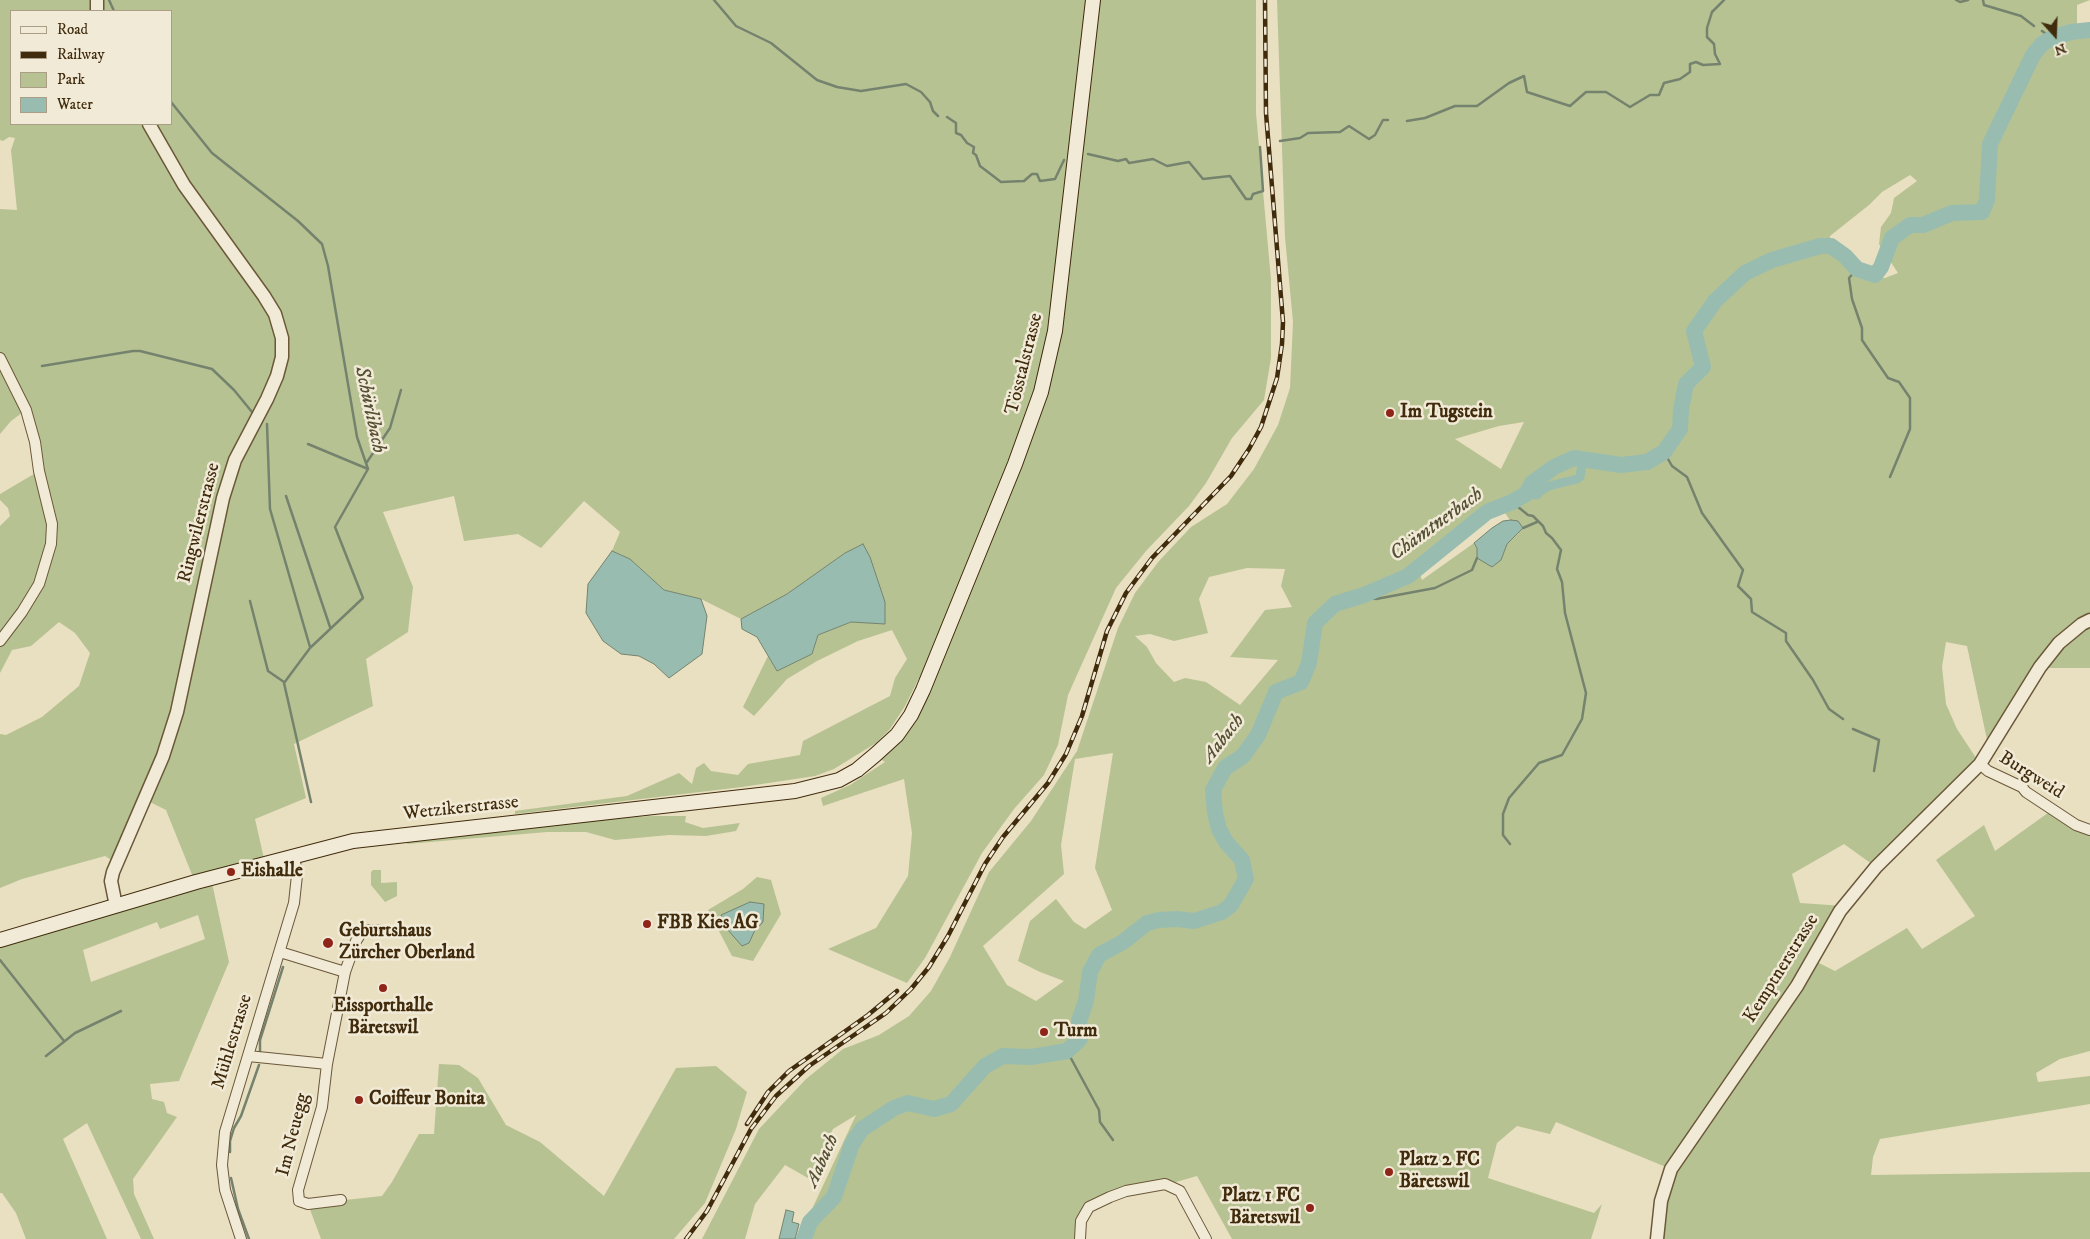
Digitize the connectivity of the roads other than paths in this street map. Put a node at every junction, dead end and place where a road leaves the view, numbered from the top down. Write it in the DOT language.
graph roads {
  1 [pos="1093,0"];
  2 [pos="150,125"];
  3 [pos="0,358"];
  4 [pos="2090,620"];
  5 [pos="0,641"];
  6 [pos="911,715"];
  7 [pos="1980,764"];
  8 [pos="2090,830"];
  9 [pos="294,855"];
  10 [pos="116,906"];
  11 [pos="385,931"];
  12 [pos="0,940"];
  13 [pos="280,952"];
  14 [pos="345,972"];
  15 [pos="248,1056"];
  16 [pos="327,1064"];
  17 [pos="342,1200"];
  18 [pos="241,1239"];
  19 [pos="1080,1239"];
  20 [pos="1206,1239"];
  21 [pos="1657,1239"];
  1 -- 6 [label="main road, Tösstalstrasse"];
  2 -- 10 [label="street, Ringwilerstrasse"];
  3 -- 5 [label="street"];
  4 -- 7 [label="street, Kemptnerstrasse"];
  6 -- 9 [label="main road, Wetzikerstrasse"];
  7 -- 8 [label="street, Burgweid"];
  7 -- 21 [label="street, Kemptnerstrasse"];
  9 -- 10 [label="main road, Wetzikerstrasse"];
  9 -- 13 [label="street, Mühlestrasse"];
  10 -- 12 [label="main road, Wetzikerstrasse"];
  11 -- 14 [label="street"];
  13 -- 14 [label="street"];
  13 -- 15 [label="street, Mühlestrasse"];
  14 -- 16 [label="street"];
  15 -- 16 [label="street"];
  15 -- 18 [label="street, Mühlestrasse"];
  16 -- 17 [label="street, Im Neuegg"];
  19 -- 20 [label="street"];
}
